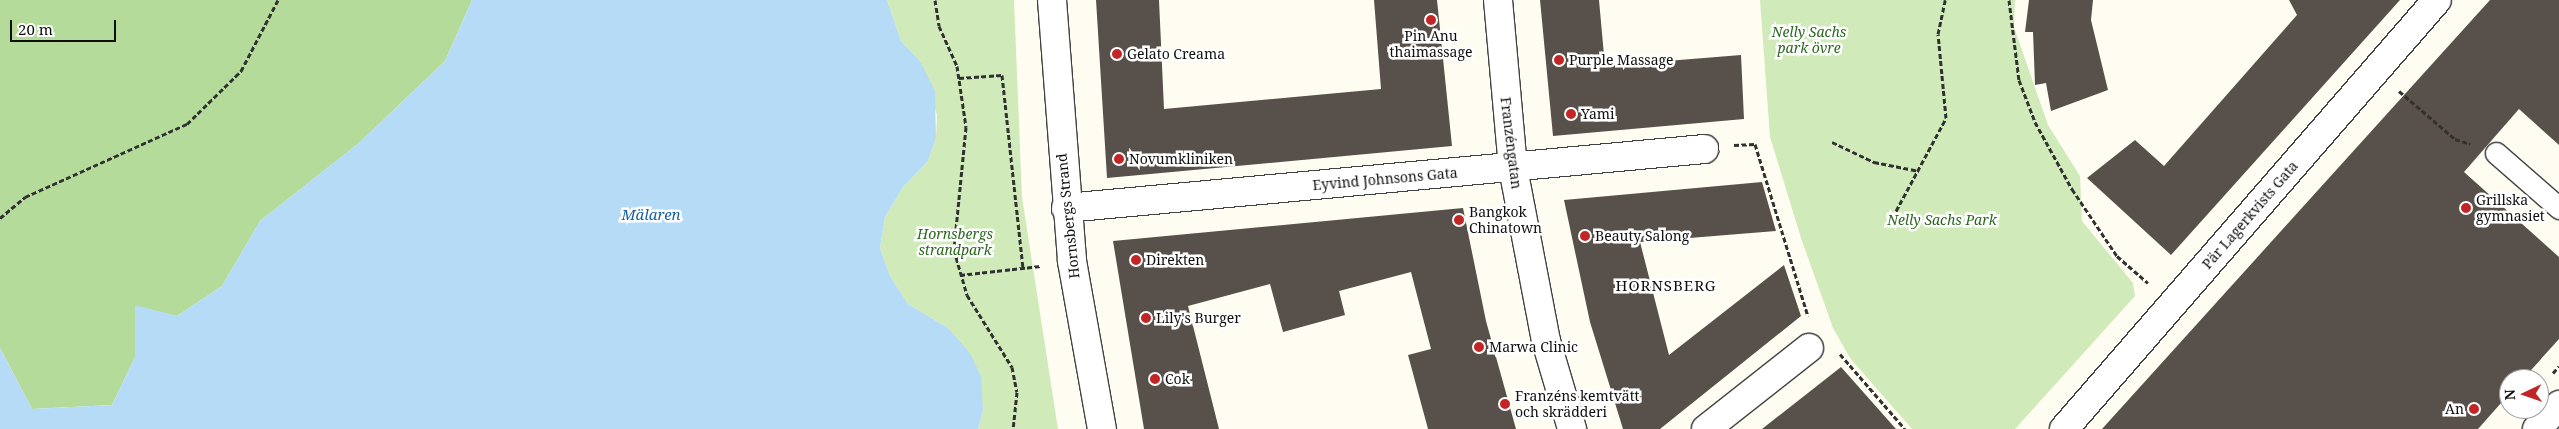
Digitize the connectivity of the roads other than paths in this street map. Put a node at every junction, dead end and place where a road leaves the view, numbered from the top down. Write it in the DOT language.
graph roads {
  1 [pos="1052,0"];
  2 [pos="1498,0"];
  3 [pos="2437,0"];
  4 [pos="1704,149"];
  5 [pos="2496,153"];
  6 [pos="1513,168"];
  7 [pos="1066,208"];
  8 [pos="2559,208"];
  9 [pos="1809,348"];
  10 [pos="2559,405"];
  11 [pos="1102,429"];
  12 [pos="1572,429"];
  13 [pos="1706,429"];
  14 [pos="2064,429"];
  15 [pos="2537,429"];
  1 -- 7 [label="street, Hornsbergs Strand"];
  2 -- 6 [label="street, Franzéngatan"];
  3 -- 14 [label="street, Pär Lagerkvists Gata"];
  4 -- 6 [label="street, Eyvind Johnsons Gata"];
  5 -- 8 [label="lane"];
  6 -- 7 [label="street, Eyvind Johnsons Gata"];
  6 -- 12 [label="street, Franzéngatan"];
  7 -- 11 [label="street, Hornsbergs Strand"];
  9 -- 13 [label="street"];
  10 -- 15 [label="street"];
}
